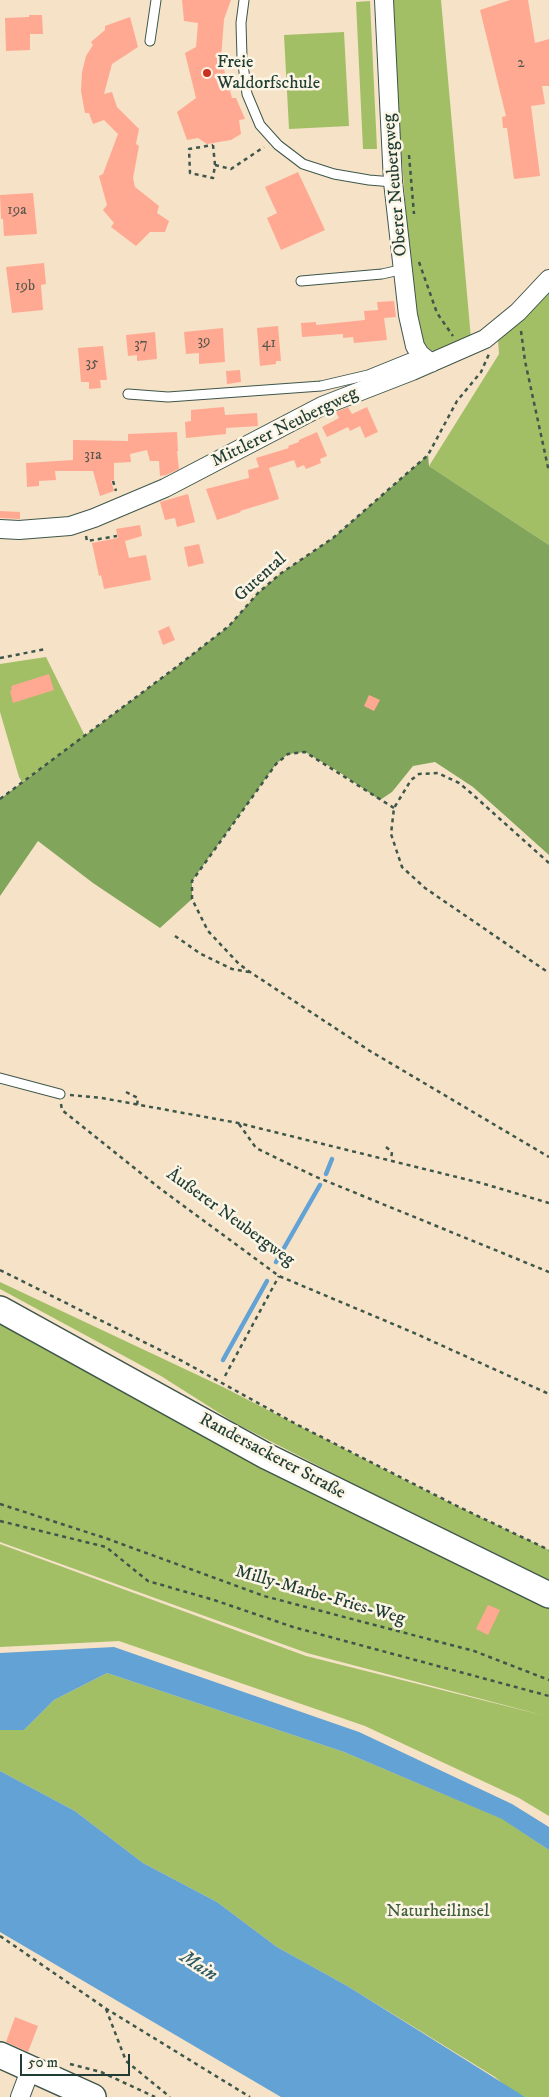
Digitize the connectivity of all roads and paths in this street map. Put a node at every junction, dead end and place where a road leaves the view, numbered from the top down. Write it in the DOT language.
graph roads {
  1 [pos="156,0"];
  2 [pos="244,0"];
  3 [pos="384,0"];
  4 [pos="150,41"];
  5 [pos="274,141"];
  6 [pos="409,153"];
  7 [pos="215,165"];
  8 [pos="393,182"];
  9 [pos="415,217"];
  10 [pos="418,254"];
  11 [pos="404,269"];
  12 [pos="549,279"];
  13 [pos="300,281"];
  14 [pos="518,312"];
  15 [pos="486,339"];
  16 [pos="462,350"];
  17 [pos="425,358"];
  18 [pos="128,394"];
  19 [pos="549,472"];
  20 [pos="113,481"];
  21 [pos="115,489"];
  22 [pos="0,529"];
  23 [pos="117,536"];
  24 [pos="89,541"];
  25 [pos="46,649"];
  26 [pos="0,658"];
  27 [pos="0,799"];
  28 [pos="394,808"];
  29 [pos="549,863"];
  30 [pos="175,936"];
  31 [pos="250,972"];
  32 [pos="549,974"];
  33 [pos="0,1078"];
  34 [pos="126,1092"];
  35 [pos="60,1094"];
  36 [pos="137,1105"];
  37 [pos="238,1123"];
  38 [pos="386,1147"];
  39 [pos="549,1157"];
  40 [pos="391,1160"];
  41 [pos="549,1203"];
  42 [pos="0,1270"];
  43 [pos="549,1272"];
  44 [pos="279,1276"];
  45 [pos="0,1309"];
  46 [pos="225,1376"];
  47 [pos="549,1394"];
  48 [pos="0,1504"];
  49 [pos="0,1521"];
  50 [pos="549,1550"];
  51 [pos="549,1595"];
  52 [pos="549,1680"];
  53 [pos="549,1696"];
  54 [pos="0,1936"];
  55 [pos="105,2008"];
  56 [pos="0,2055"];
  57 [pos="31,2068"];
  58 [pos="20,2097"];
  59 [pos="94,2097"];
  60 [pos="170,2097"];
  61 [pos="250,2097"];
  1 -- 4 [label="lane"];
  2 -- 5 [label="lane"];
  3 -- 8 [label="street, Oberer Neubergweg"];
  5 -- 7 [label="path"];
  5 -- 8 [label="lane"];
  6 -- 9 [label="path"];
  7 -- 7 [label="path"];
  8 -- 11 [label="street, Oberer Neubergweg"];
  10 -- 16 [label="path"];
  11 -- 13 [label="lane"];
  11 -- 17 [label="street, Oberer Neubergweg"];
  12 -- 14 [label="street, Mittlerer Neubergweg"];
  14 -- 15 [label="street, Mittlerer Neubergweg"];
  14 -- 19 [label="path"];
  15 -- 16 [label="street, Mittlerer Neubergweg"];
  15 -- 27 [label="path, Gutental"];
  16 -- 17 [label="street, Mittlerer Neubergweg"];
  17 -- 18 [label="lane, Mittlerer Neubergweg"];
  17 -- 22 [label="street, Mittlerer Neubergweg"];
  20 -- 21 [label="path"];
  23 -- 24 [label="path"];
  25 -- 26 [label="path"];
  28 -- 29 [label="path"];
  28 -- 31 [label="path"];
  28 -- 32 [label="path"];
  30 -- 31 [label="path"];
  31 -- 39 [label="path"];
  33 -- 35 [label="lane"];
  34 -- 36 [label="path"];
  35 -- 36 [label="path"];
  35 -- 44 [label="path, Äußerer Neubergweg"];
  36 -- 37 [label="path"];
  37 -- 40 [label="path"];
  37 -- 43 [label="path"];
  38 -- 40 [label="path"];
  40 -- 41 [label="path"];
  42 -- 50 [label="path"];
  44 -- 46 [label="path"];
  44 -- 47 [label="path, Äußerer Neubergweg"];
  45 -- 51 [label="main road, Randersackerer Straße"];
  48 -- 52 [label="path, Milly-Marbe-Fries-Weg"];
  49 -- 53 [label="path"];
  54 -- 55 [label="path"];
  55 -- 60 [label="path"];
  55 -- 61 [label="path"];
  56 -- 57 [label="main road"];
  57 -- 58 [label="street"];
  57 -- 59 [label="main road"];
}
